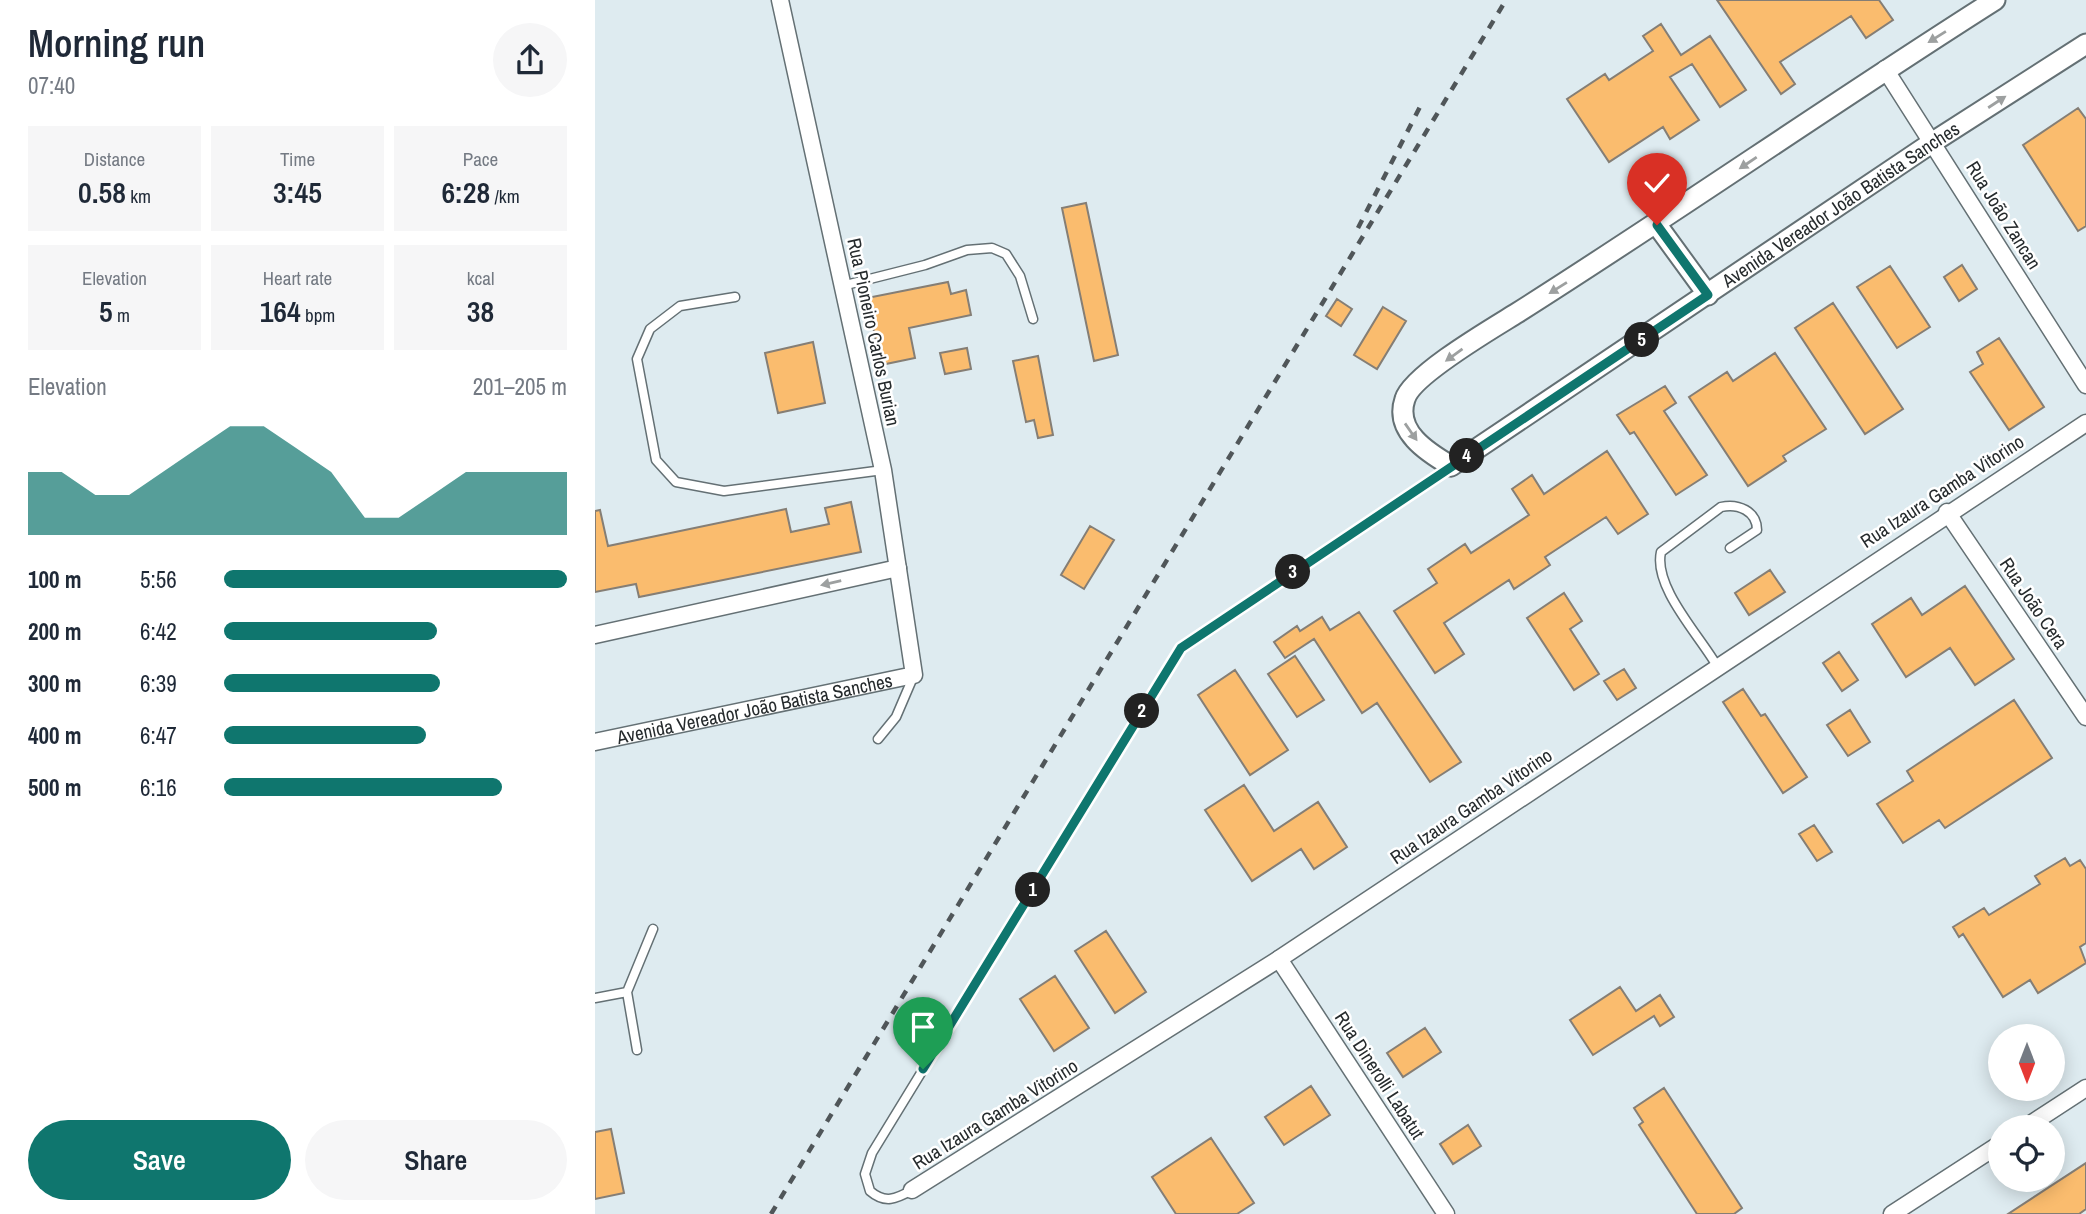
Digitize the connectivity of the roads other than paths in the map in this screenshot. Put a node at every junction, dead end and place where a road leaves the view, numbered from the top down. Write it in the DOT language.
graph roads {
  1 [pos="780,0"];
  2 [pos="1995,0"];
  3 [pos="2086,44"];
  4 [pos="1885,69"];
  5 [pos="1933,142"];
  6 [pos="1657,225"];
  7 [pos="842,286"];
  8 [pos="1708,295"];
  9 [pos="735,297"];
  10 [pos="1033,318"];
  11 [pos="2086,384"];
  12 [pos="2086,423"];
  13 [pos="1451,466"];
  14 [pos="883,470"];
  15 [pos="1947,512"];
  16 [pos="1730,548"];
  17 [pos="898,568"];
  18 [pos="595,635"];
  19 [pos="1717,666"];
  20 [pos="913,675"];
  21 [pos="2086,717"];
  22 [pos="878,739"];
  23 [pos="595,742"];
  24 [pos="653,929"];
  25 [pos="1279,959"];
  26 [pos="627,992"];
  27 [pos="595,998"];
  28 [pos="637,1050"];
  29 [pos="2086,1088"];
  30 [pos="2044,1115"];
  31 [pos="1988,1152"];
  32 [pos="912,1190"];
  33 [pos="870,1191"];
  34 [pos="1446,1214"];
  35 [pos="1892,1214"];
  1 -- 7 [label="street, Rua Pioneiro Carlos Burian"];
  2 -- 4 [label="street, one-way"];
  5 -- 3 [label="street, Avenida Vereador João Batista Sanches, one-way"];
  4 -- 5 [label="street, Rua João Zancan"];
  4 -- 6 [label="street, one-way"];
  5 -- 8 [label="street, Avenida Vereador João Batista Sanches"];
  5 -- 11 [label="street, Rua João Zancan"];
  6 -- 8 [label="street"];
  6 -- 13 [label="street, one-way"];
  7 -- 10 [label="lane"];
  7 -- 14 [label="street, Rua Pioneiro Carlos Burian"];
  8 -- 13 [label="street, Avenida Vereador João Batista Sanches"];
  9 -- 14 [label="lane"];
  12 -- 15 [label="street, Rua Izaura Gamba Vitorino"];
  13 -- 33 [label="lane, Avenida Vereador João Batista Sanches"];
  14 -- 17 [label="street, Rua Pioneiro Carlos Burian"];
  15 -- 19 [label="street, Rua Izaura Gamba Vitorino"];
  15 -- 21 [label="street, Rua João Cera"];
  16 -- 19 [label="lane"];
  17 -- 18 [label="street, one-way"];
  17 -- 20 [label="street, Rua Pioneiro Carlos Burian"];
  19 -- 25 [label="street, Rua Izaura Gamba Vitorino"];
  20 -- 22 [label="lane"];
  20 -- 23 [label="street, Avenida Vereador João Batista Sanches"];
  24 -- 26 [label="lane"];
  25 -- 32 [label="street, Rua Izaura Gamba Vitorino"];
  25 -- 34 [label="street, Rua Dinerolli Labatut"];
  26 -- 27 [label="lane"];
  26 -- 28 [label="lane"];
  29 -- 30 [label="street"];
  31 -- 35 [label="street"];
  32 -- 33 [label="lane, Rua Izaura Gamba Vitorino"];
}
